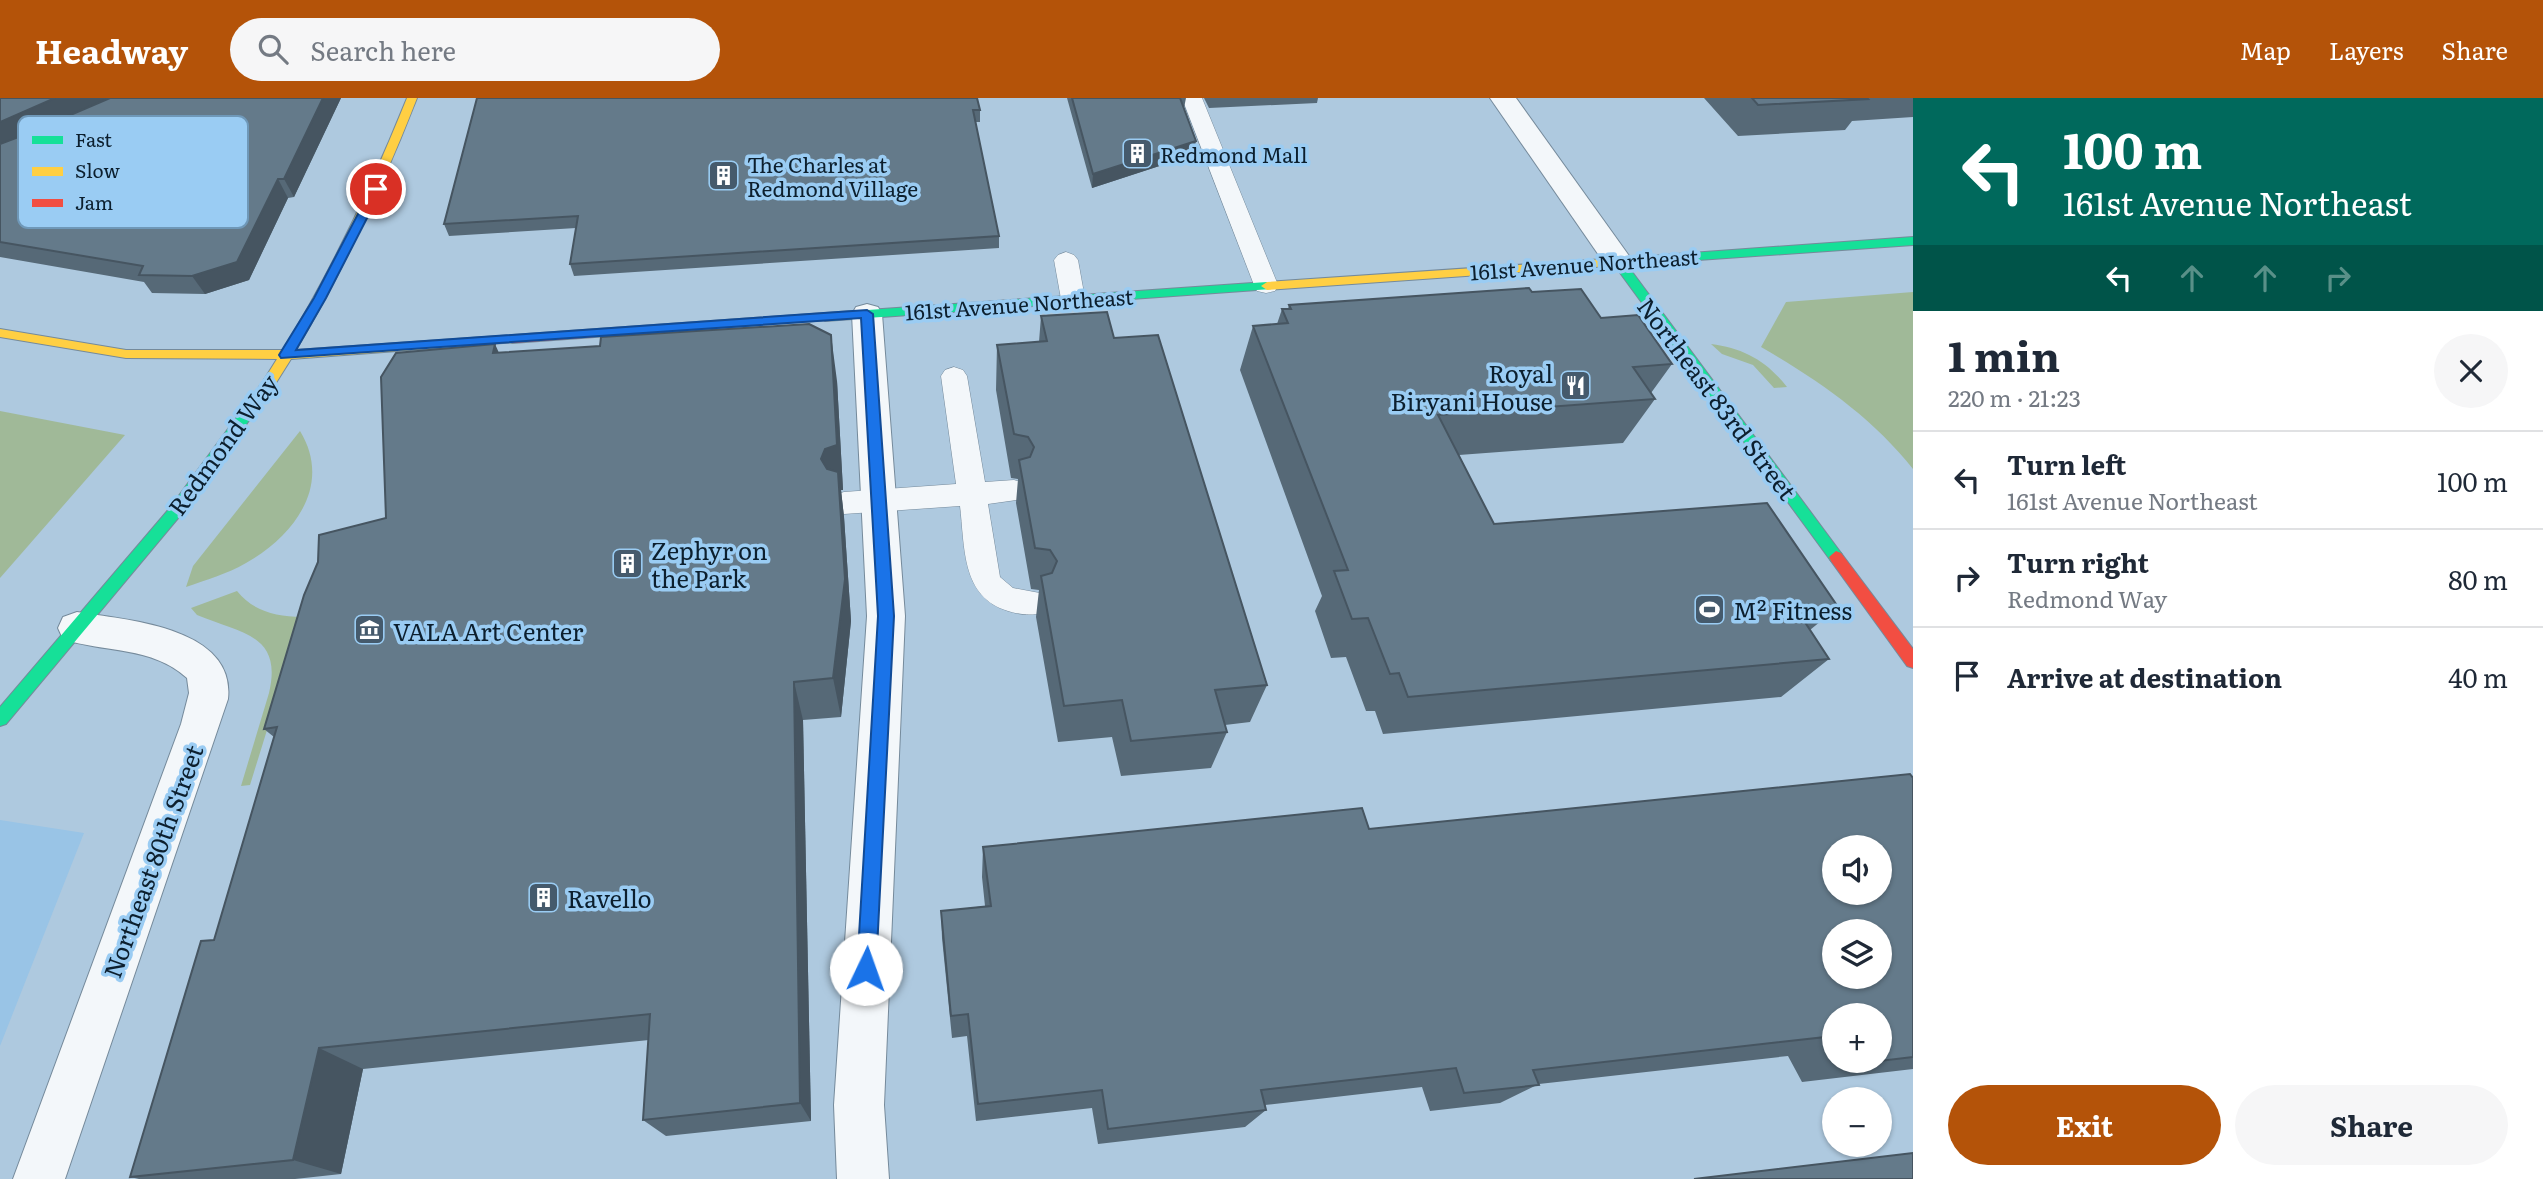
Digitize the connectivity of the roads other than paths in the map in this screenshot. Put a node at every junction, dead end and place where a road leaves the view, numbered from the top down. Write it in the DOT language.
graph roads {
  1 [pos="136,98"];
  2 [pos="412,98"];
  3 [pos="1192,98"];
  4 [pos="1503,98"];
  5 [pos="96,116"];
  6 [pos="18,151"];
  7 [pos="0,159"];
  8 [pos="1913,242"];
  9 [pos="1066,260"];
  10 [pos="1617,260"];
  11 [pos="1266,285"];
  12 [pos="1073,299"];
  13 [pos="867,314"];
  14 [pos="0,333"];
  15 [pos="286,355"];
  16 [pos="954,376"];
  17 [pos="1014,491"];
  18 [pos="972,494"];
  19 [pos="861,502"];
  20 [pos="1034,603"];
  21 [pos="77,628"];
  22 [pos="1913,661"];
  23 [pos="0,719"];
  24 [pos="38,1179"];
  25 [pos="863,1179"];
  1 -- 5 [label="street"];
  2 -- 15 [label="street, Redmond Way"];
  3 -- 11 [label="lane"];
  4 -- 10 [label="street, Northeast 83rd Street"];
  6 -- 7 [label="street"];
  8 -- 10 [label="street, 161st Avenue Northeast"];
  9 -- 12 [label="lane"];
  10 -- 11 [label="street, 161st Avenue Northeast"];
  10 -- 22 [label="street, Northeast 83rd Street"];
  11 -- 12 [label="street, 161st Avenue Northeast"];
  12 -- 13 [label="street, 161st Avenue Northeast"];
  13 -- 15 [label="street, 161st Avenue Northeast"];
  13 -- 19 [label="street"];
  14 -- 15 [label="street, 161st Avenue Northeast"];
  15 -- 21 [label="street, Redmond Way"];
  16 -- 18 [label="lane"];
  17 -- 18 [label="lane"];
  18 -- 19 [label="lane"];
  18 -- 20 [label="lane"];
  19 -- 25 [label="street"];
  21 -- 23 [label="street, Redmond Way"];
  21 -- 24 [label="street, Northeast 80th Street"];
}
